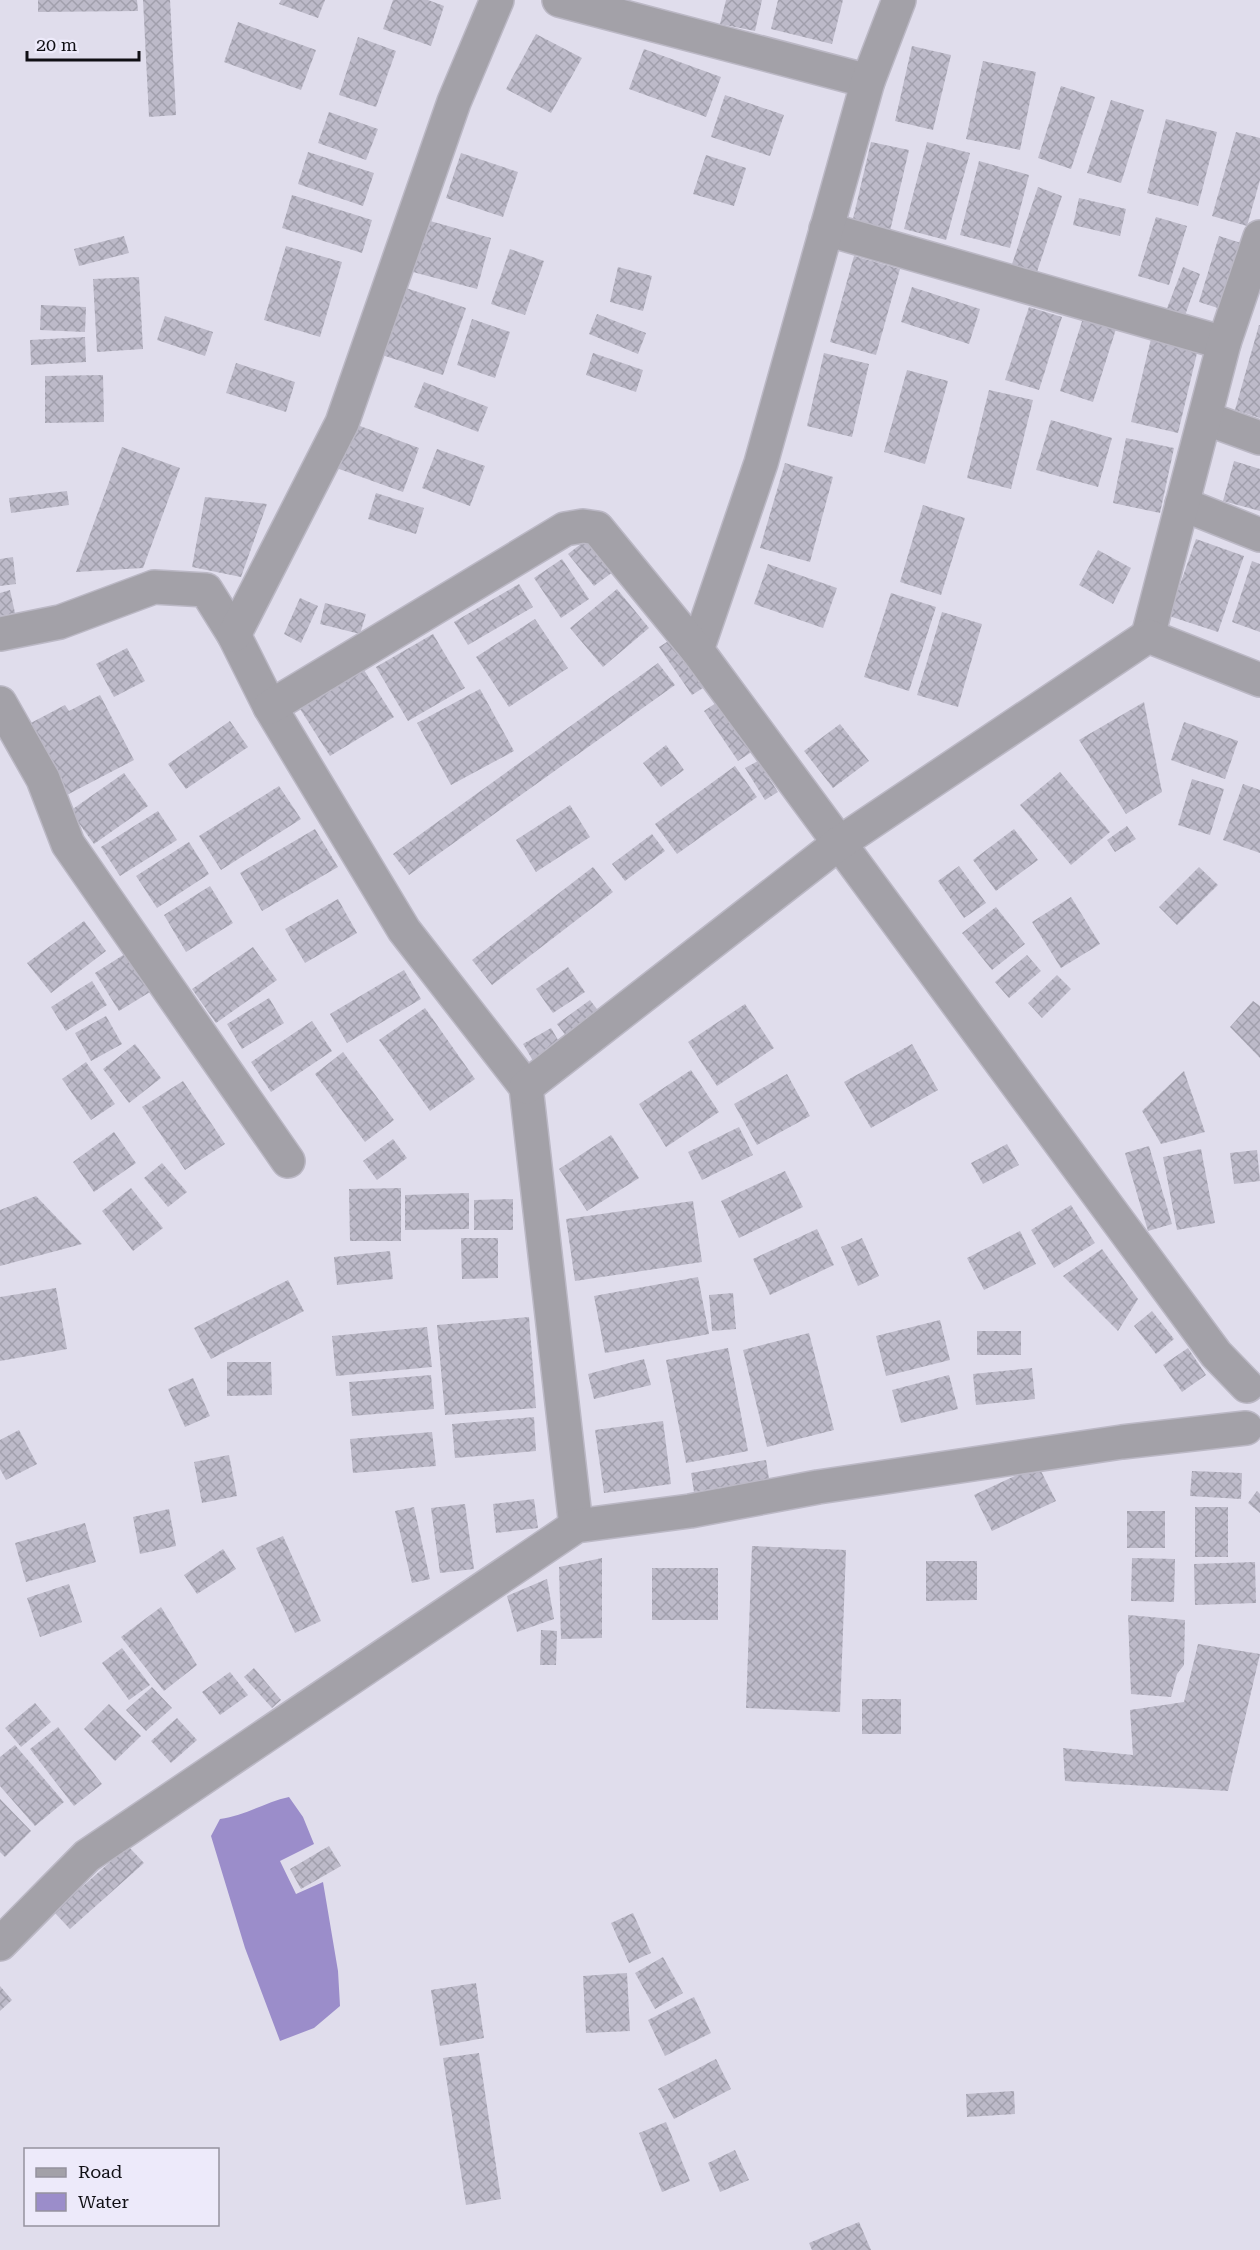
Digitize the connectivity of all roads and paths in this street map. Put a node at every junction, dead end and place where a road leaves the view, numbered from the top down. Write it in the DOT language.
graph roads {
  1 [pos="497,0"];
  2 [pos="559,0"];
  3 [pos="898,0"];
  4 [pos="650,12"];
  5 [pos="868,81"];
  6 [pos="826,229"];
  7 [pos="1260,237"];
  8 [pos="1224,343"];
  9 [pos="1204,418"];
  10 [pos="1260,438"];
  11 [pos="1182,504"];
  12 [pos="1260,535"];
  13 [pos="0,634"];
  14 [pos="234,635"];
  15 [pos="1148,636"];
  16 [pos="697,650"];
  17 [pos="1260,680"];
  18 [pos="0,703"];
  19 [pos="270,707"];
  20 [pos="838,844"];
  21 [pos="526,1087"];
  22 [pos="288,1161"];
  23 [pos="1254,1384"];
  24 [pos="1253,1436"];
  25 [pos="576,1526"];
  26 [pos="0,1944"];
  1 -- 14 [label="street"];
  2 -- 4 [label="street"];
  3 -- 5 [label="street"];
  4 -- 5 [label="street"];
  5 -- 6 [label="street"];
  6 -- 8 [label="street"];
  6 -- 16 [label="street"];
  7 -- 8 [label="street"];
  8 -- 9 [label="street"];
  9 -- 10 [label="street"];
  9 -- 11 [label="street"];
  11 -- 12 [label="street"];
  11 -- 15 [label="street"];
  13 -- 14 [label="street"];
  14 -- 19 [label="street"];
  15 -- 17 [label="street"];
  15 -- 20 [label="street"];
  16 -- 19 [label="street"];
  16 -- 20 [label="street"];
  18 -- 22 [label="street"];
  19 -- 21 [label="street"];
  20 -- 21 [label="street"];
  20 -- 23 [label="street"];
  21 -- 25 [label="street"];
  23 -- 24 [label="street"];
  24 -- 25 [label="street"];
  25 -- 26 [label="street"];
}
